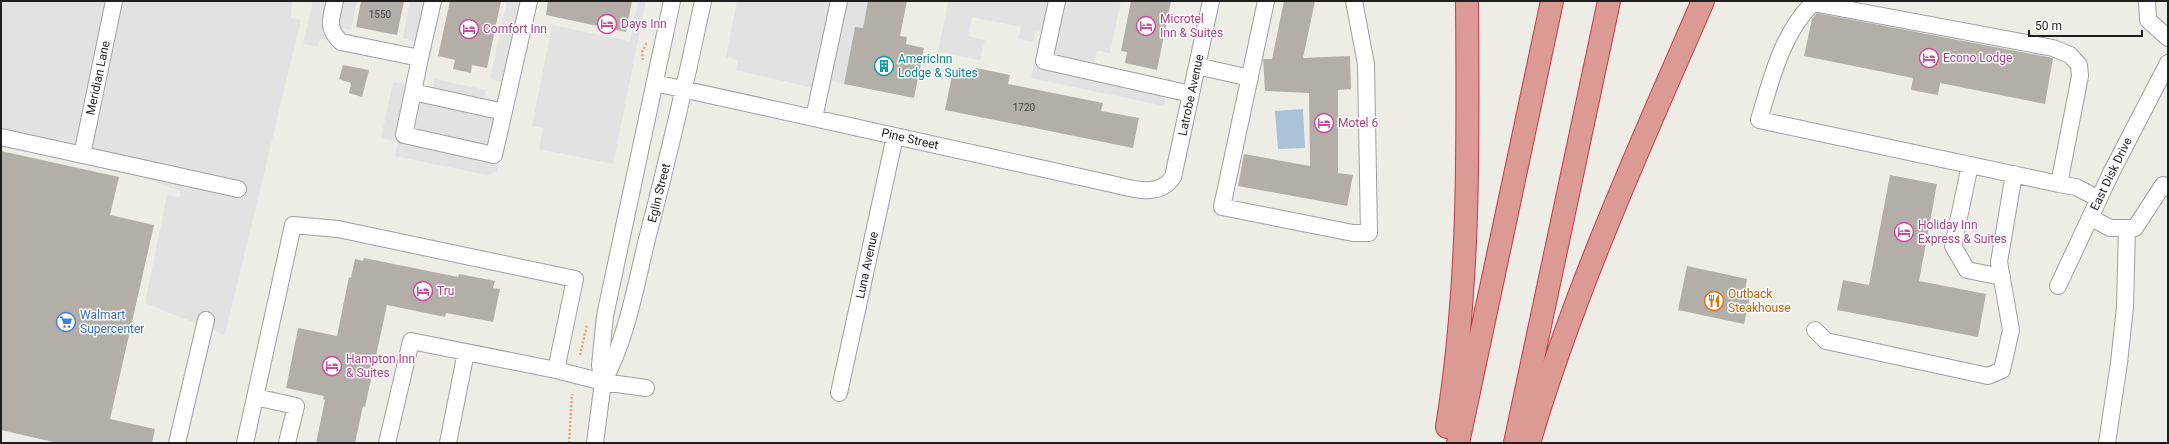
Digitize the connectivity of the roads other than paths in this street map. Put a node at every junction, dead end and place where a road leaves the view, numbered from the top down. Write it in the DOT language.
graph roads {
  1 [pos="114,1"];
  2 [pos="335,1"];
  3 [pos="433,1"];
  4 [pos="528,1"];
  5 [pos="672,1"];
  6 [pos="703,1"];
  7 [pos="839,1"];
  8 [pos="1057,1"];
  9 [pos="1211,1"];
  10 [pos="1266,1"];
  11 [pos="1354,1"];
  12 [pos="1467,1"];
  13 [pos="1552,1"];
  14 [pos="1609,1"];
  15 [pos="1703,1"];
  16 [pos="2147,1"];
  17 [pos="2168,38"];
  18 [pos="420,58"];
  19 [pos="2168,63"];
  20 [pos="1197,66"];
  21 [pos="1250,78"];
  22 [pos="655,83"];
  23 [pos="685,90"];
  24 [pos="413,92"];
  25 [pos="1191,94"];
  26 [pos="504,112"];
  27 [pos="814,118"];
  28 [pos="895,136"];
  29 [pos="1,137"];
  30 [pos="82,155"];
  31 [pos="1970,165"];
  32 [pos="2014,174"];
  33 [pos="2059,184"];
  34 [pos="1165,186"];
  35 [pos="2168,188"];
  36 [pos="238,189"];
  37 [pos="2099,199"];
  38 [pos="2090,217"];
  39 [pos="2127,228"];
  40 [pos="2002,277"];
  41 [pos="2058,286"];
  42 [pos="206,320"];
  43 [pos="1815,330"];
  44 [pos="466,352"];
  45 [pos="556,370"];
  46 [pos="603,382"];
  47 [pos="646,388"];
  48 [pos="839,393"];
  49 [pos="255,397"];
  50 [pos="177,443"];
  51 [pos="245,443"];
  52 [pos="287,443"];
  53 [pos="387,443"];
  54 [pos="448,443"];
  55 [pos="595,443"];
  56 [pos="1445,443"];
  57 [pos="1458,443"];
  58 [pos="1515,443"];
  59 [pos="1529,443"];
  60 [pos="2107,443"];
  1 -- 30 [label="street, Meridian Lane"];
  2 -- 18 [label="street"];
  3 -- 18 [label="street"];
  4 -- 26 [label="street"];
  5 -- 22 [label="street, Eglin Street"];
  6 -- 23 [label="street, Eglin Street"];
  7 -- 27 [label="street"];
  8 -- 25 [label="street"];
  9 -- 20 [label="street, Latrobe Avenue"];
  10 -- 21 [label="street"];
  11 -- 21 [label="street"];
  12 -- 56 [label="highway"];
  13 -- 57 [label="highway"];
  14 -- 58 [label="highway"];
  15 -- 59 [label="highway"];
  16 -- 17 [label="street"];
  18 -- 24 [label="street"];
  19 -- 37 [label="street, East Disk Drive"];
  20 -- 21 [label="street"];
  20 -- 25 [label="street, Latrobe Avenue"];
  22 -- 23 [label="street, Pine Street"];
  22 -- 46 [label="street, Eglin Street"];
  23 -- 27 [label="street, Pine Street"];
  23 -- 46 [label="street, Eglin Street"];
  24 -- 26 [label="street"];
  24 -- 26 [label="street"];
  25 -- 34 [label="street, Latrobe Avenue"];
  27 -- 28 [label="street, Pine Street"];
  28 -- 34 [label="street, Pine Street"];
  28 -- 48 [label="street, Luna Avenue"];
  29 -- 30 [label="street"];
  30 -- 36 [label="street"];
  31 -- 32 [label="street"];
  31 -- 33 [label="street"];
  31 -- 40 [label="street"];
  32 -- 33 [label="street"];
  32 -- 40 [label="street"];
  33 -- 37 [label="street"];
  35 -- 39 [label="street"];
  37 -- 38 [label="street, East Disk Drive"];
  38 -- 39 [label="street"];
  38 -- 41 [label="street, East Disk Drive"];
  39 -- 60 [label="street"];
  40 -- 43 [label="street"];
  42 -- 50 [label="street"];
  44 -- 45 [label="street"];
  44 -- 53 [label="street"];
  44 -- 54 [label="street"];
  45 -- 46 [label="street"];
  45 -- 49 [label="street"];
  46 -- 47 [label="street"];
  46 -- 55 [label="street, Eglin Street"];
  49 -- 51 [label="street"];
  49 -- 52 [label="street"];
}
